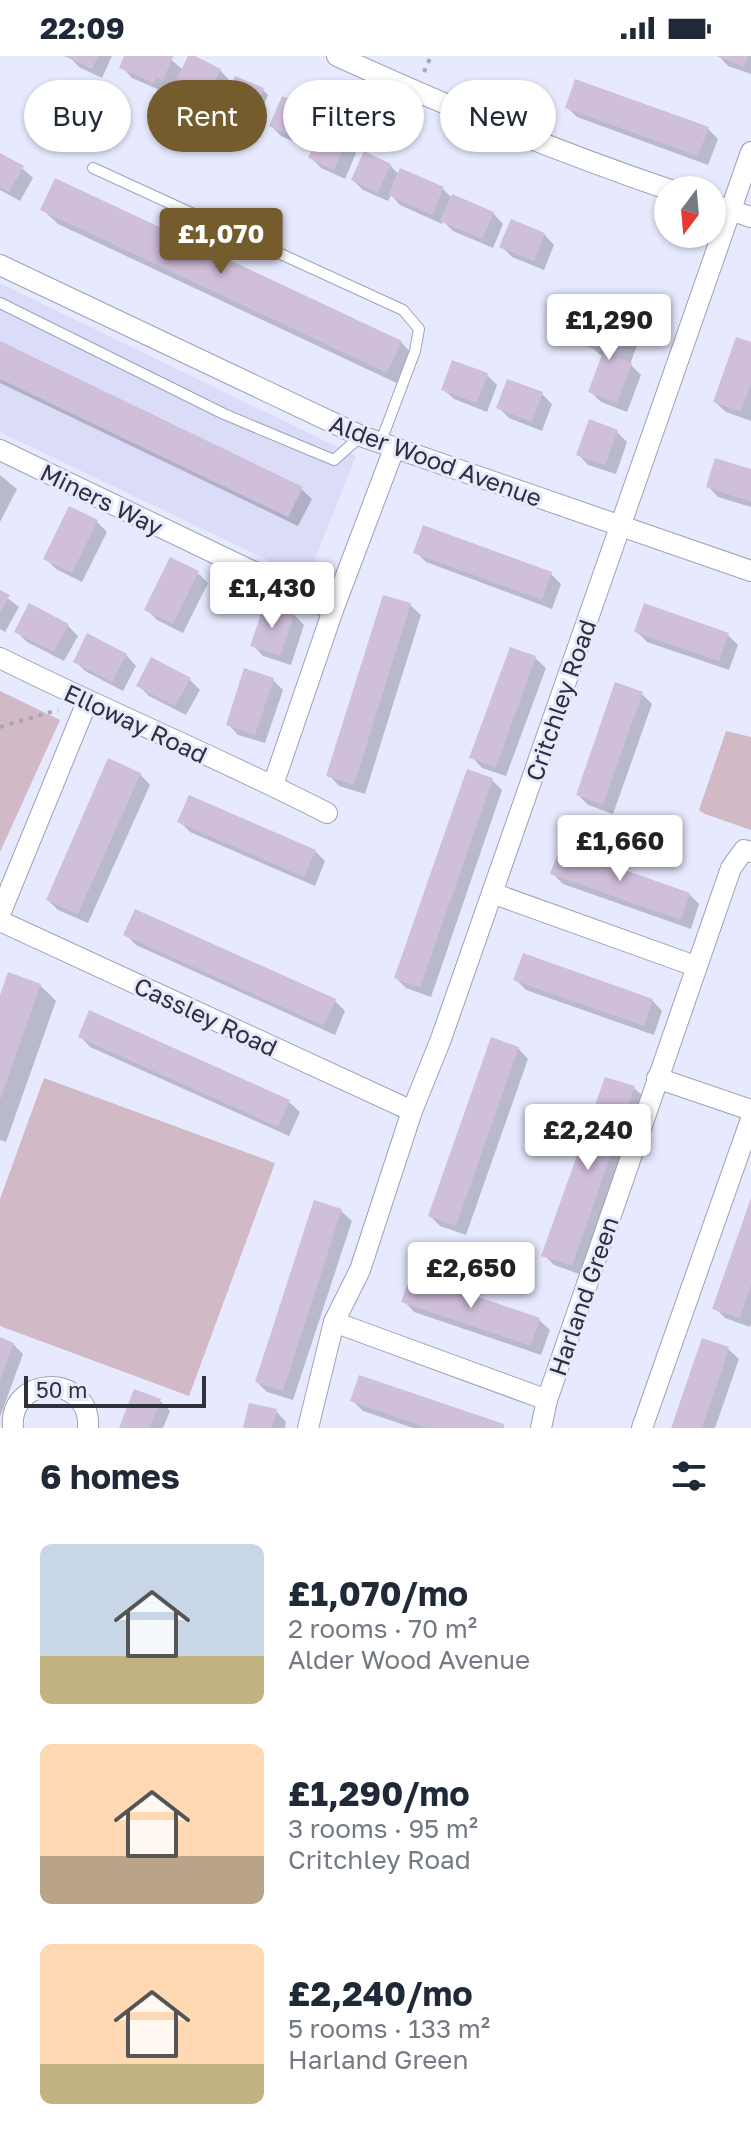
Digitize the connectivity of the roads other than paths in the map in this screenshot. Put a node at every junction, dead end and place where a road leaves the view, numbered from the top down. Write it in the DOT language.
graph roads {
  1 [pos="337,56"];
  2 [pos="751,152"];
  3 [pos="93,168"];
  4 [pos="654,184"];
  5 [pos="726,199"];
  6 [pos="726,210"];
  7 [pos="751,217"];
  8 [pos="708,248"];
  9 [pos="0,265"];
  10 [pos="0,303"];
  11 [pos="378,443"];
  12 [pos="0,450"];
  13 [pos="621,527"];
  14 [pos="751,571"];
  15 [pos="333,610"];
  16 [pos="0,658"];
  17 [pos="87,702"];
  18 [pos="273,785"];
  19 [pos="327,813"];
  20 [pos="751,852"];
  21 [pos="492,893"];
  22 [pos="0,914"];
  23 [pos="0,921"];
  24 [pos="695,966"];
  25 [pos="657,1078"];
  26 [pos="751,1110"];
  27 [pos="412,1111"];
  28 [pos="751,1119"];
  29 [pos="334,1322"];
  30 [pos="547,1400"];
  31 [pos="13,1428"];
  32 [pos="88,1428"];
  33 [pos="308,1428"];
  34 [pos="541,1428"];
  35 [pos="642,1428"];
  1 -- 4 [label="street"];
  2 -- 5 [label="street, Critchley Road"];
  3 -- 11 [label="lane"];
  6 -- 7 [label="street"];
  8 -- 13 [label="street, Critchley Road"];
  9 -- 11 [label="street, Alder Wood Avenue"];
  10 -- 11 [label="lane"];
  11 -- 13 [label="street, Alder Wood Avenue"];
  11 -- 15 [label="street"];
  12 -- 15 [label="street, Miners Way"];
  13 -- 14 [label="street, Alder Wood Avenue"];
  13 -- 21 [label="street, Critchley Road"];
  15 -- 18 [label="street"];
  16 -- 17 [label="street, Elloway Road"];
  17 -- 18 [label="street, Elloway Road"];
  17 -- 22 [label="street"];
  18 -- 19 [label="street, Elloway Road"];
  20 -- 24 [label="street, Harland Green"];
  21 -- 24 [label="street"];
  21 -- 27 [label="street, Critchley Road"];
  23 -- 27 [label="street, Cassley Road"];
  24 -- 25 [label="street, Harland Green"];
  25 -- 26 [label="street"];
  25 -- 30 [label="street, Harland Green"];
  27 -- 29 [label="street, Critchley Road"];
  28 -- 35 [label="street"];
  29 -- 30 [label="street, Harland Green"];
  29 -- 33 [label="street, Critchley Road"];
  30 -- 34 [label="street, Harland Green"];
  31 -- 32 [label="street"];
}
